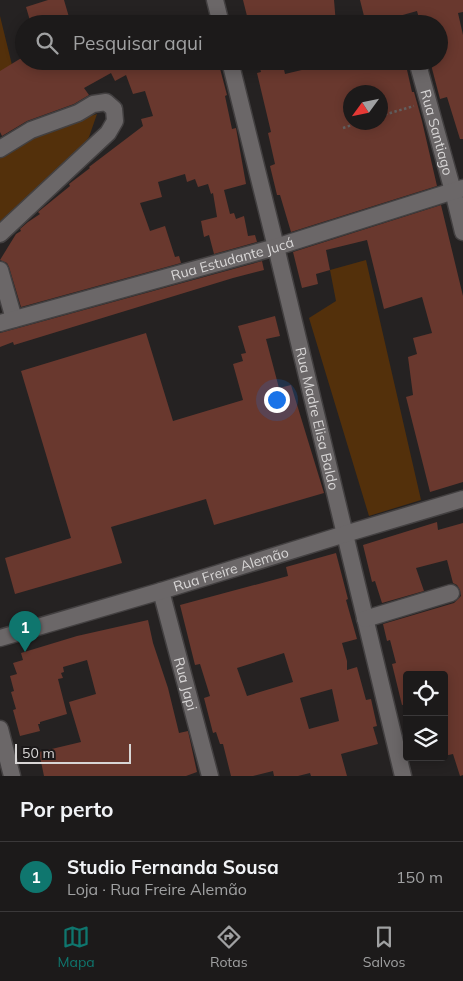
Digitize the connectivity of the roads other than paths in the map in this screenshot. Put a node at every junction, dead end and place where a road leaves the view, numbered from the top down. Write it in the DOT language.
graph roads {
  1 [pos="215,0"];
  2 [pos="218,15"];
  3 [pos="232,70"];
  4 [pos="419,70"];
  5 [pos="0,149"];
  6 [pos="458,189"];
  7 [pos="463,232"];
  8 [pos="0,234"];
  9 [pos="276,247"];
  10 [pos="0,270"];
  11 [pos="7,321"];
  12 [pos="463,499"];
  13 [pos="344,534"];
  14 [pos="161,591"];
  15 [pos="451,593"];
  16 [pos="365,619"];
  17 [pos="0,638"];
  18 [pos="0,729"];
  19 [pos="12,776"];
  20 [pos="210,776"];
  21 [pos="403,776"];
  1 -- 2 [label="street"];
  3 -- 9 [label="street, Rua Madre Elisa Baldo"];
  4 -- 6 [label="street, Rua Santiago"];
  5 -- 8 [label="street"];
  6 -- 7 [label="street, Rua Santiago"];
  6 -- 9 [label="street, Rua Estudante Jucá"];
  9 -- 11 [label="street, Rua Estudante Jucá"];
  9 -- 13 [label="street, Rua Madre Elisa Baldo"];
  10 -- 11 [label="street"];
  12 -- 13 [label="street, Rua Freire Alemão"];
  13 -- 14 [label="street, Rua Freire Alemão"];
  13 -- 16 [label="street, Rua Madre Elisa Baldo"];
  14 -- 17 [label="street, Rua Freire Alemão"];
  14 -- 20 [label="street, Rua Japi"];
  15 -- 16 [label="street"];
  16 -- 21 [label="street, Rua Madre Elisa Baldo"];
  18 -- 19 [label="street"];
}
